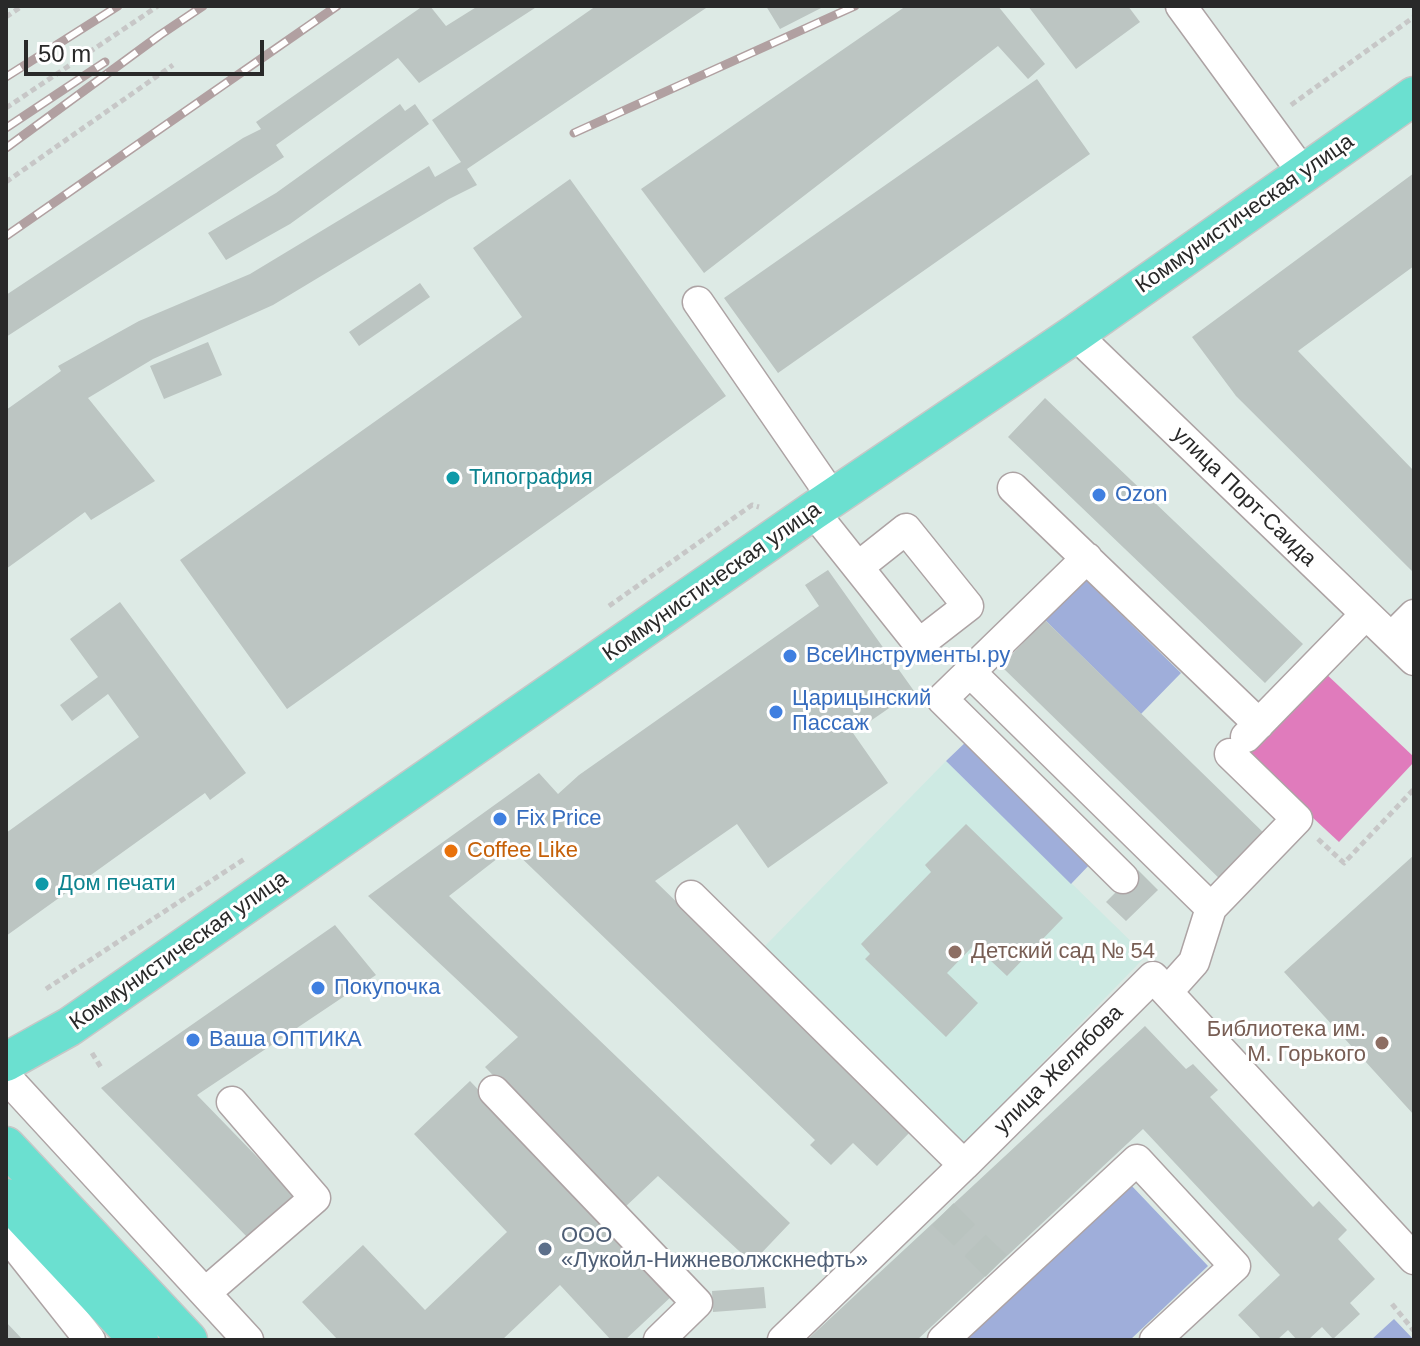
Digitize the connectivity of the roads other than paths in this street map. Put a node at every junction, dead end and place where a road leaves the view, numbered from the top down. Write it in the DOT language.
graph roads {
  1 [pos="1181,6"];
  2 [pos="1414,96"];
  3 [pos="1303,173"];
  4 [pos="698,302"];
  5 [pos="1075,334"];
  6 [pos="1013,488"];
  7 [pos="823,504"];
  8 [pos="1087,558"];
  9 [pos="858,567"];
  10 [pos="1366,614"];
  11 [pos="1414,615"];
  12 [pos="1391,638"];
  13 [pos="1414,660"];
  14 [pos="969,671"];
  15 [pos="1259,724"];
  16 [pos="1123,878"];
  17 [pos="691,896"];
  18 [pos="1211,908"];
  19 [pos="1168,991"];
  20 [pos="7,1065"];
  21 [pos="494,1091"];
  22 [pos="232,1102"];
  23 [pos="6,1146"];
  24 [pos="964,1165"];
  25 [pos="6,1198"];
  26 [pos="6,1234"];
  27 [pos="1414,1259"];
  28 [pos="205,1293"];
  29 [pos="1164,1337"];
  30 [pos="90,1340"];
  31 [pos="139,1340"];
  32 [pos="188,1340"];
  33 [pos="248,1340"];
  34 [pos="659,1340"];
  35 [pos="783,1340"];
  36 [pos="943,1340"];
  1 -- 3 [label="street"];
  2 -- 3 [label="main road, Коммунистическая улица"];
  3 -- 5 [label="main road, Коммунистическая улица"];
  4 -- 7 [label="street"];
  5 -- 7 [label="main road, Коммунистическая улица"];
  5 -- 10 [label="street, улица Порт-Саида"];
  6 -- 8 [label="street"];
  7 -- 9 [label="street"];
  7 -- 20 [label="main road, Коммунистическая улица"];
  8 -- 14 [label="street"];
  8 -- 15 [label="street"];
  10 -- 12 [label="street, улица Порт-Саида"];
  10 -- 15 [label="street"];
  11 -- 12 [label="street"];
  12 -- 13 [label="street, улица Порт-Саида"];
  14 -- 16 [label="street"];
  14 -- 18 [label="street"];
  15 -- 18 [label="street"];
  17 -- 24 [label="street"];
  18 -- 19 [label="street"];
  19 -- 24 [label="street, улица Желябова"];
  19 -- 27 [label="street"];
  20 -- 28 [label="street"];
  21 -- 34 [label="street"];
  22 -- 28 [label="street"];
  23 -- 32 [label="main road"];
  24 -- 35 [label="street"];
  25 -- 31 [label="main road"];
  26 -- 30 [label="street"];
  28 -- 33 [label="street"];
  29 -- 36 [label="street"];
}
